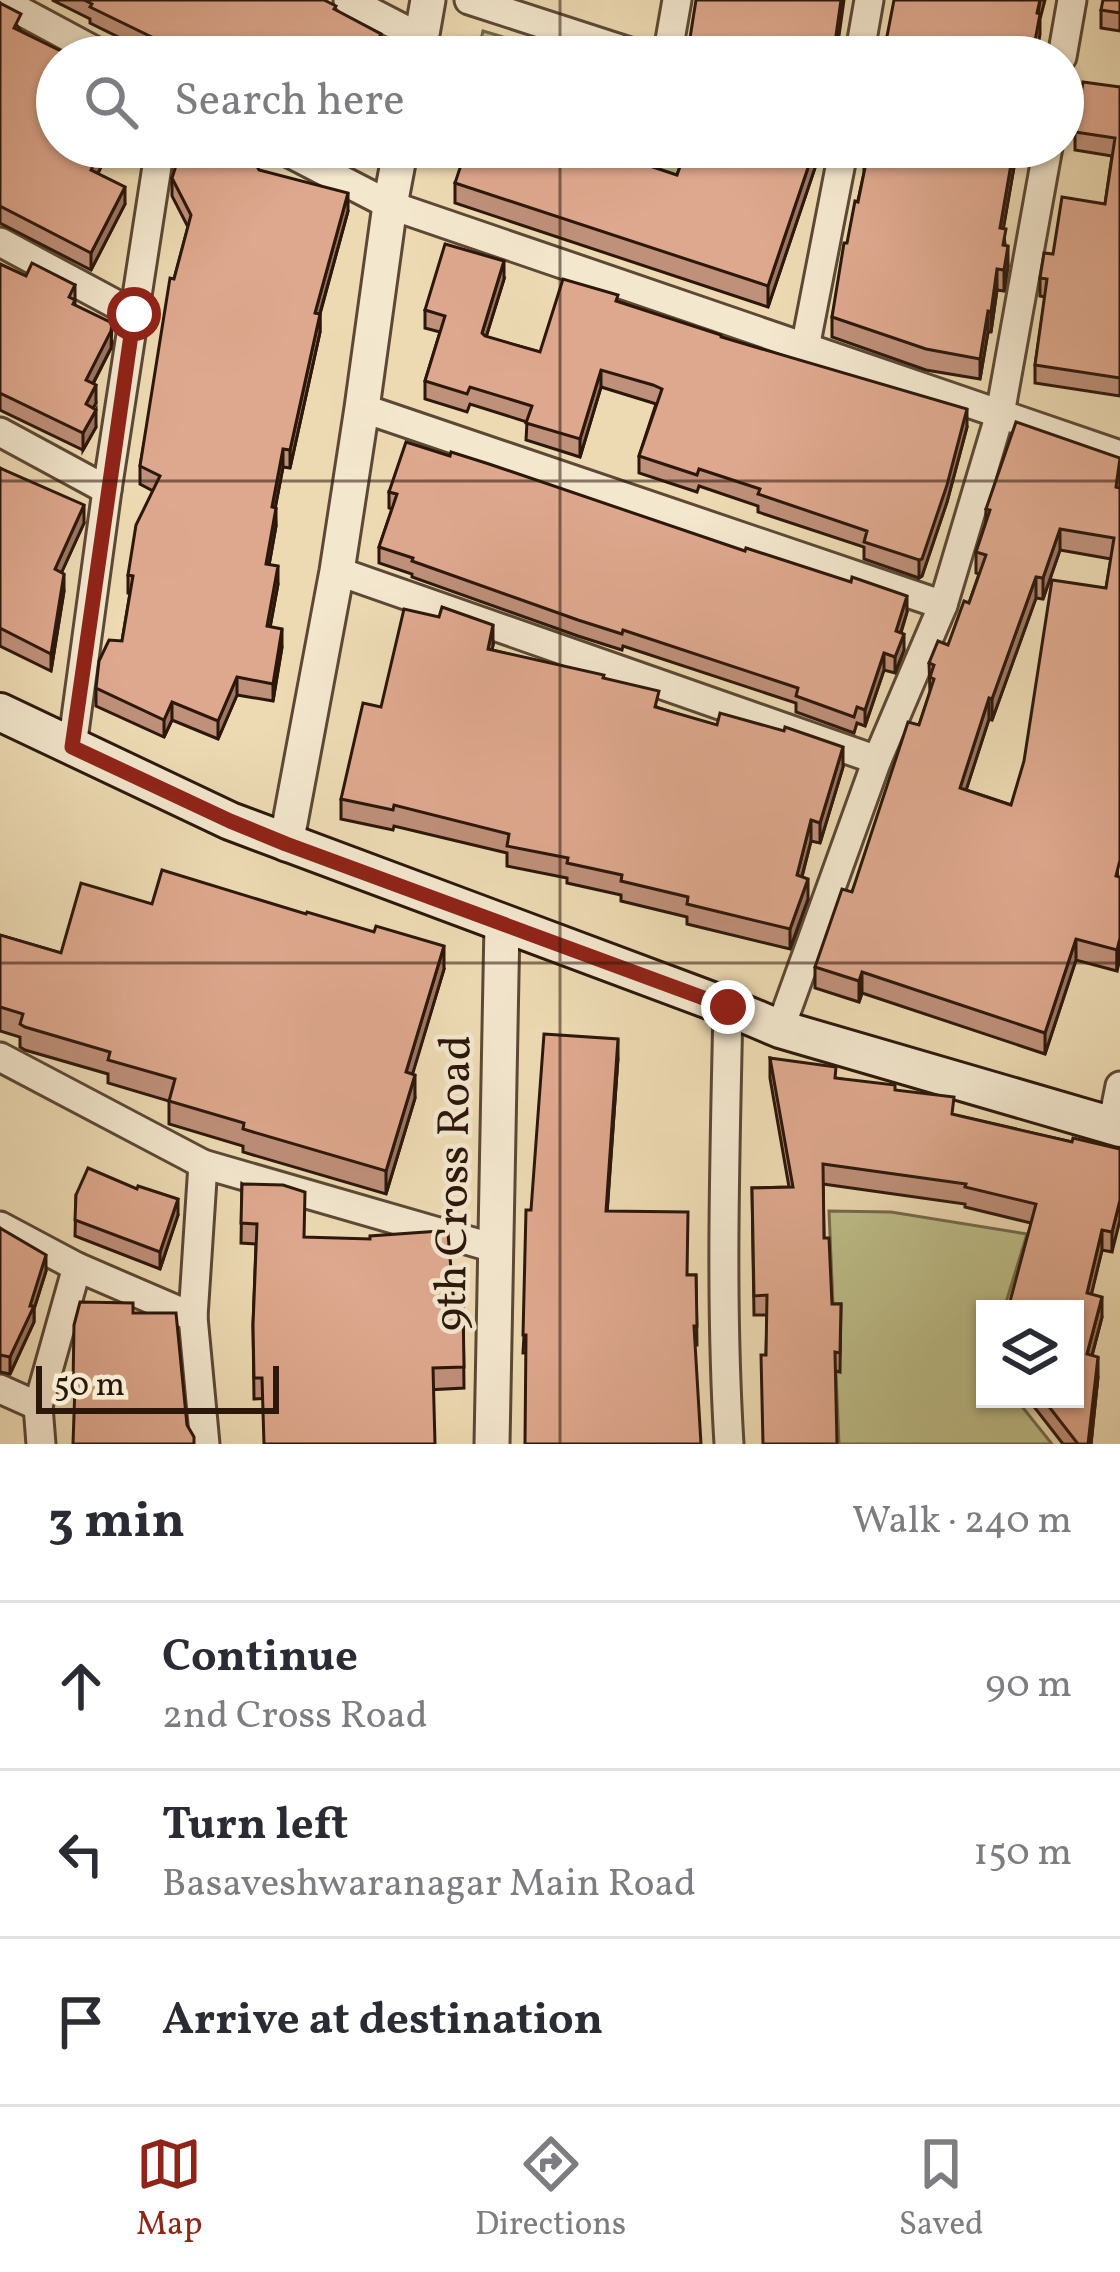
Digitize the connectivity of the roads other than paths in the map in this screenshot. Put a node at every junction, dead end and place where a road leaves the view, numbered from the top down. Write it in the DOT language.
graph roads {
  1 [pos="0,0"];
  2 [pos="348,0"];
  3 [pos="428,0"];
  4 [pos="469,0"];
  5 [pos="676,0"];
  6 [pos="869,0"];
  7 [pos="1072,0"];
  8 [pos="67,36"];
  9 [pos="402,36"];
  10 [pos="422,36"];
  11 [pos="580,36"];
  12 [pos="670,36"];
  13 [pos="863,36"];
  14 [pos="1066,36"];
  15 [pos="157,168"];
  16 [pos="319,168"];
  17 [pos="397,168"];
  18 [pos="840,168"];
  19 [pos="1044,168"];
  20 [pos="390,205"];
  21 [pos="0,242"];
  22 [pos="134,314"];
  23 [pos="805,348"];
  24 [pos="362,408"];
  25 [pos="1000,414"];
  26 [pos="0,432"];
  27 [pos="1120,455"];
  28 [pos="107,490"];
  29 [pos="337,571"];
  30 [pos="943,605"];
  31 [pos="0,712"];
  32 [pos="72,747"];
  33 [pos="877,760"];
  34 [pos="286,844"];
  35 [pos="502,923"];
  36 [pos="728,1007"];
  37 [pos="780,1029"];
  38 [pos="0,1057"];
  39 [pos="1120,1086"];
  40 [pos="1116,1127"];
  41 [pos="202,1164"];
  42 [pos="0,1226"];
  43 [pos="494,1248"];
  44 [pos="77,1267"];
  45 [pos="193,1317"];
  46 [pos="0,1389"];
  47 [pos="38,1406"];
  48 [pos="40,1444"];
  49 [pos="205,1444"];
  50 [pos="492,1444"];
  51 [pos="729,1444"];
  1 -- 8 [label="street"];
  2 -- 9 [label="street"];
  3 -- 10 [label="street"];
  4 -- 11 [label="street"];
  5 -- 12 [label="street"];
  6 -- 13 [label="street"];
  7 -- 14 [label="street"];
  15 -- 22 [label="street"];
  16 -- 20 [label="street"];
  17 -- 20 [label="street"];
  18 -- 23 [label="street"];
  19 -- 25 [label="street"];
  20 -- 23 [label="street"];
  20 -- 24 [label="street"];
  21 -- 22 [label="street"];
  22 -- 28 [label="street"];
  23 -- 25 [label="street"];
  24 -- 29 [label="street"];
  24 -- 30 [label="street"];
  25 -- 27 [label="street"];
  25 -- 30 [label="street"];
  26 -- 28 [label="street"];
  28 -- 32 [label="street"];
  29 -- 33 [label="street"];
  29 -- 34 [label="street"];
  30 -- 33 [label="street"];
  31 -- 32 [label="main road"];
  32 -- 34 [label="main road"];
  33 -- 37 [label="street"];
  34 -- 35 [label="main road"];
  35 -- 36 [label="main road"];
  35 -- 43 [label="street, 9th Cross Road"];
  36 -- 37 [label="main road"];
  36 -- 51 [label="street"];
  37 -- 40 [label="main road"];
  38 -- 41 [label="street"];
  39 -- 40 [label="street"];
  41 -- 43 [label="street"];
  41 -- 45 [label="street"];
  42 -- 44 [label="street"];
  43 -- 50 [label="street, 9th Cross Road"];
  44 -- 45 [label="street"];
  44 -- 47 [label="street"];
  45 -- 49 [label="street"];
  46 -- 47 [label="street"];
  47 -- 48 [label="street"];
}
